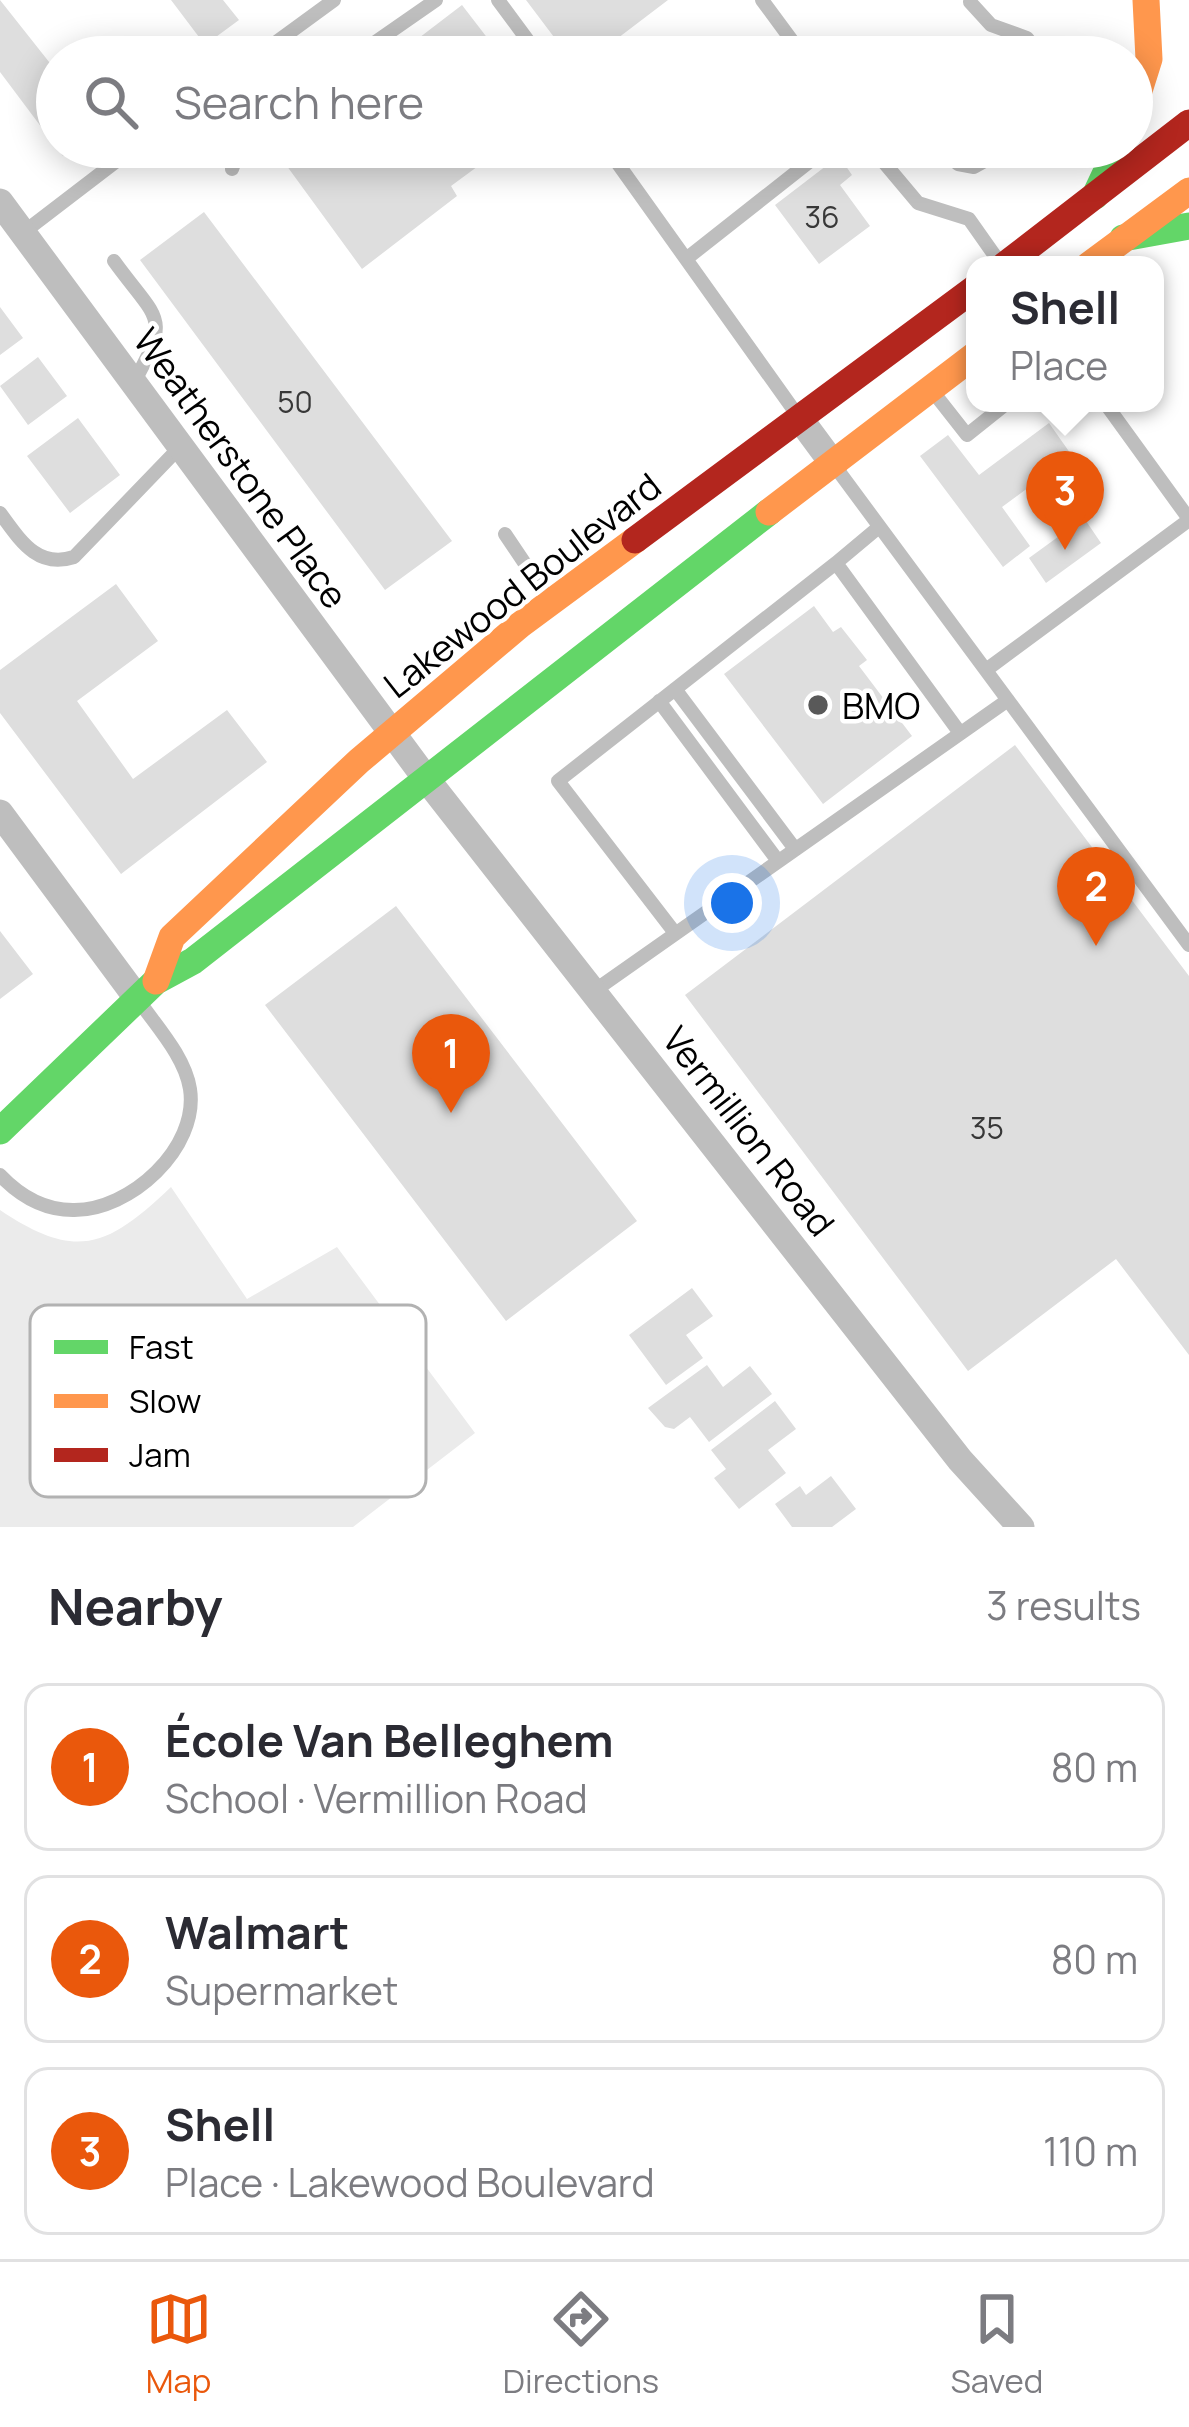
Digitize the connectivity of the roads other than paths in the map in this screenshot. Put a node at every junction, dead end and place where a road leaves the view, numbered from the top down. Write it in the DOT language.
graph roads {
  1 [pos="334,0"];
  2 [pos="436,0"];
  3 [pos="498,0"];
  4 [pos="762,0"];
  5 [pos="1146,0"];
  6 [pos="970,2"];
  7 [pos="285,36"];
  8 [pos="384,36"];
  9 [pos="524,36"];
  10 [pos="789,36"];
  11 [pos="1021,36"];
  12 [pos="1148,36"];
  13 [pos="1189,123"];
  14 [pos="1153,151"];
  15 [pos="108,168"];
  16 [pos="621,168"];
  17 [pos="801,168"];
  18 [pos="889,168"];
  19 [pos="1109,168"];
  20 [pos="1132,168"];
  21 [pos="1189,191"];
  22 [pos="1096,196"];
  23 [pos="0,202"];
  24 [pos="1189,226"];
  25 [pos="24,232"];
  26 [pos="1123,238"];
  27 [pos="996,256"];
  28 [pos="1015,256"];
  29 [pos="1100,256"];
  30 [pos="686,259"];
  31 [pos="114,261"];
  32 [pos="966,295"];
  33 [pos="966,362"];
  34 [pos="134,384"];
  35 [pos="931,389"];
  36 [pos="996,412"];
  37 [pos="1111,412"];
  38 [pos="800,419"];
  39 [pos="179,448"];
  40 [pos="834,465"];
  41 [pos="0,513"];
  42 [pos="1189,520"];
  43 [pos="879,526"];
  44 [pos="505,534"];
  45 [pos="836,563"];
  46 [pos="551,602"];
  47 [pos="986,670"];
  48 [pos="675,689"];
  49 [pos="1008,700"];
  50 [pos="659,701"];
  51 [pos="392,733"];
  52 [pos="961,733"];
  53 [pos="424,776"];
  54 [pos="0,813"];
  55 [pos="795,848"];
  56 [pos="778,861"];
  57 [pos="675,933"];
  58 [pos="1189,945"];
  59 [pos="147,990"];
  60 [pos="594,991"];
  61 [pos="0,1131"];
  62 [pos="0,1175"];
  63 [pos="1021,1527"];
  1 -- 7 [label="lane"];
  2 -- 8 [label="lane"];
  3 -- 9 [label="lane"];
  4 -- 10 [label="lane"];
  5 -- 12 [label="main road"];
  6 -- 11 [label="lane"];
  13 -- 14 [label="main road"];
  15 -- 25 [label="lane"];
  16 -- 30 [label="lane"];
  17 -- 30 [label="lane"];
  18 -- 27 [label="lane"];
  19 -- 22 [label="main road"];
  20 -- 22 [label="main road"];
  21 -- 26 [label="main road"];
  22 -- 28 [label="main road"];
  23 -- 25 [label="street, Weatherstone Place"];
  24 -- 26 [label="main road"];
  25 -- 34 [label="street, Weatherstone Place"];
  26 -- 29 [label="main road"];
  30 -- 38 [label="lane"];
  31 -- 34 [label="lane"];
  32 -- 38 [label="main road, Lakewood Boulevard"];
  33 -- 35 [label="main road, Lakewood Boulevard"];
  34 -- 39 [label="street, Weatherstone Place"];
  35 -- 36 [label="lane"];
  35 -- 40 [label="main road, Lakewood Boulevard"];
  37 -- 42 [label="lane"];
  38 -- 40 [label="street"];
  38 -- 46 [label="main road, Lakewood Boulevard"];
  39 -- 41 [label="lane"];
  39 -- 51 [label="street, Weatherstone Place"];
  40 -- 43 [label="lane"];
  40 -- 53 [label="main road, Lakewood Boulevard"];
  42 -- 47 [label="lane"];
  43 -- 45 [label="lane"];
  43 -- 47 [label="lane"];
  44 -- 46 [label="lane"];
  45 -- 48 [label="lane"];
  45 -- 52 [label="lane"];
  46 -- 51 [label="main road, Lakewood Boulevard"];
  47 -- 49 [label="lane"];
  48 -- 50 [label="lane"];
  48 -- 55 [label="lane"];
  49 -- 52 [label="lane"];
  49 -- 58 [label="lane"];
  50 -- 56 [label="lane"];
  50 -- 57 [label="lane"];
  51 -- 53 [label="street, Weatherstone Place"];
  51 -- 59 [label="main road, Lakewood Boulevard"];
  52 -- 55 [label="lane"];
  53 -- 59 [label="main road, Lakewood Boulevard"];
  53 -- 60 [label="street, Vermillion Road"];
  54 -- 59 [label="street"];
  55 -- 56 [label="lane"];
  56 -- 57 [label="lane"];
  57 -- 60 [label="lane"];
  59 -- 61 [label="main road, Lakewood Boulevard"];
  59 -- 62 [label="lane"];
  60 -- 63 [label="street, Vermillion Road"];
}
